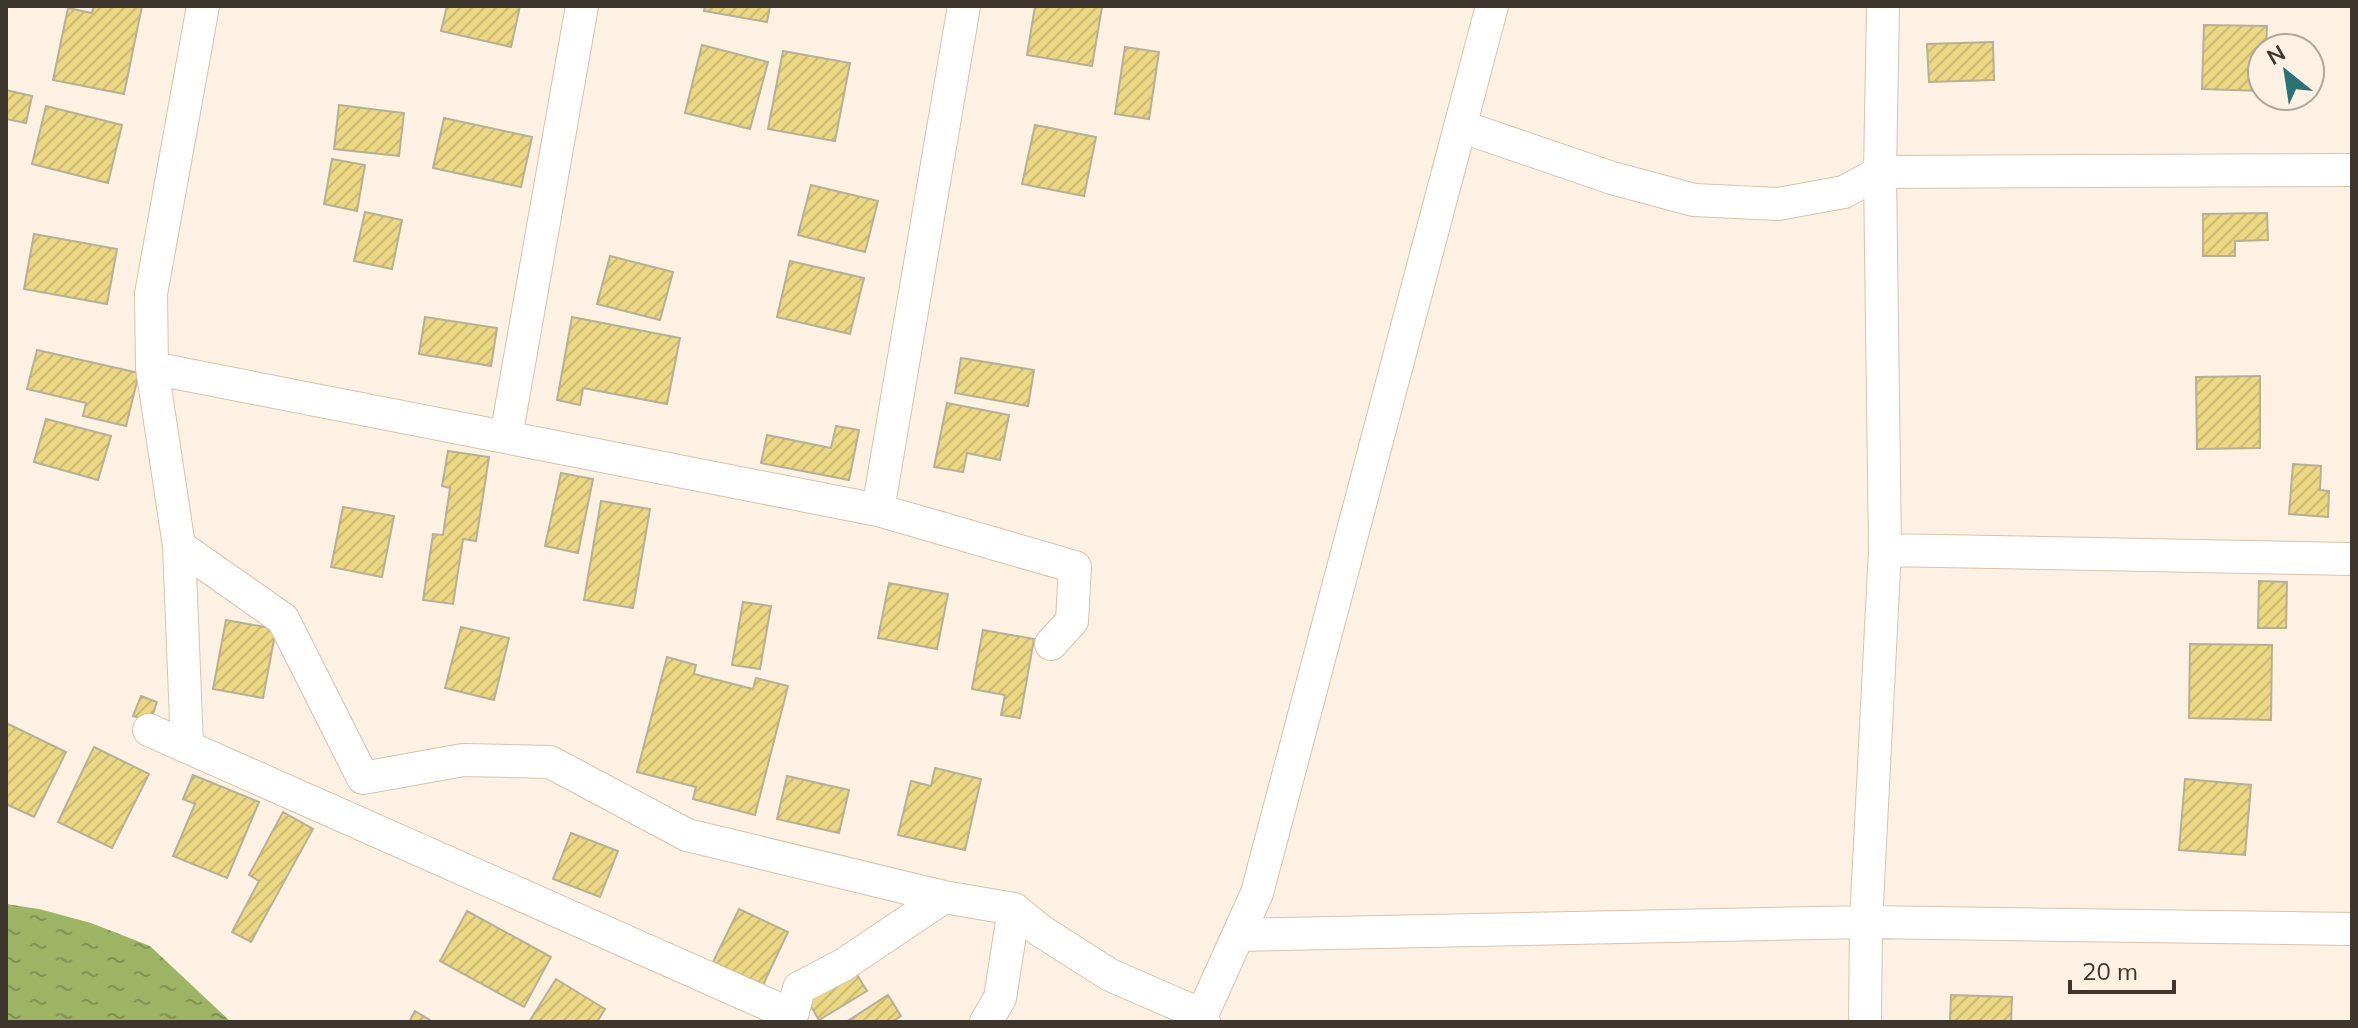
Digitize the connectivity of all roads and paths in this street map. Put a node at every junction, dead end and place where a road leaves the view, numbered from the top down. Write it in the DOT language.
graph roads {
  1 [pos="203,6"];
  2 [pos="582,6"];
  3 [pos="964,6"];
  4 [pos="1492,6"];
  5 [pos="1883,6"];
  6 [pos="1460,126"];
  7 [pos="2352,170"];
  8 [pos="1880,172"];
  9 [pos="152,368"];
  10 [pos="506,437"];
  11 [pos="878,510"];
  12 [pos="179,546"];
  13 [pos="1885,550"];
  14 [pos="2352,559"];
  15 [pos="1051,644"];
  16 [pos="149,730"];
  17 [pos="187,746"];
  18 [pos="944,897"];
  19 [pos="1014,909"];
  20 [pos="1866,922"];
  21 [pos="2352,929"];
  22 [pos="1238,935"];
  23 [pos="795,1018"];
  24 [pos="1203,1018"];
  25 [pos="986,1022"];
  26 [pos="1865,1022"];
  1 -- 9 [label="street"];
  2 -- 10 [label="street"];
  3 -- 11 [label="street"];
  4 -- 6 [label="street"];
  5 -- 8 [label="street"];
  6 -- 8 [label="street"];
  6 -- 22 [label="street"];
  7 -- 8 [label="street"];
  8 -- 13 [label="street"];
  9 -- 10 [label="street"];
  9 -- 12 [label="street"];
  10 -- 11 [label="street"];
  11 -- 15 [label="street"];
  12 -- 17 [label="street"];
  12 -- 18 [label="street"];
  13 -- 14 [label="street"];
  13 -- 20 [label="street"];
  16 -- 17 [label="street"];
  17 -- 23 [label="street"];
  18 -- 19 [label="street"];
  18 -- 23 [label="street"];
  19 -- 24 [label="street"];
  19 -- 25 [label="street"];
  20 -- 21 [label="street"];
  20 -- 22 [label="street"];
  20 -- 26 [label="street"];
  22 -- 24 [label="street"];
}
